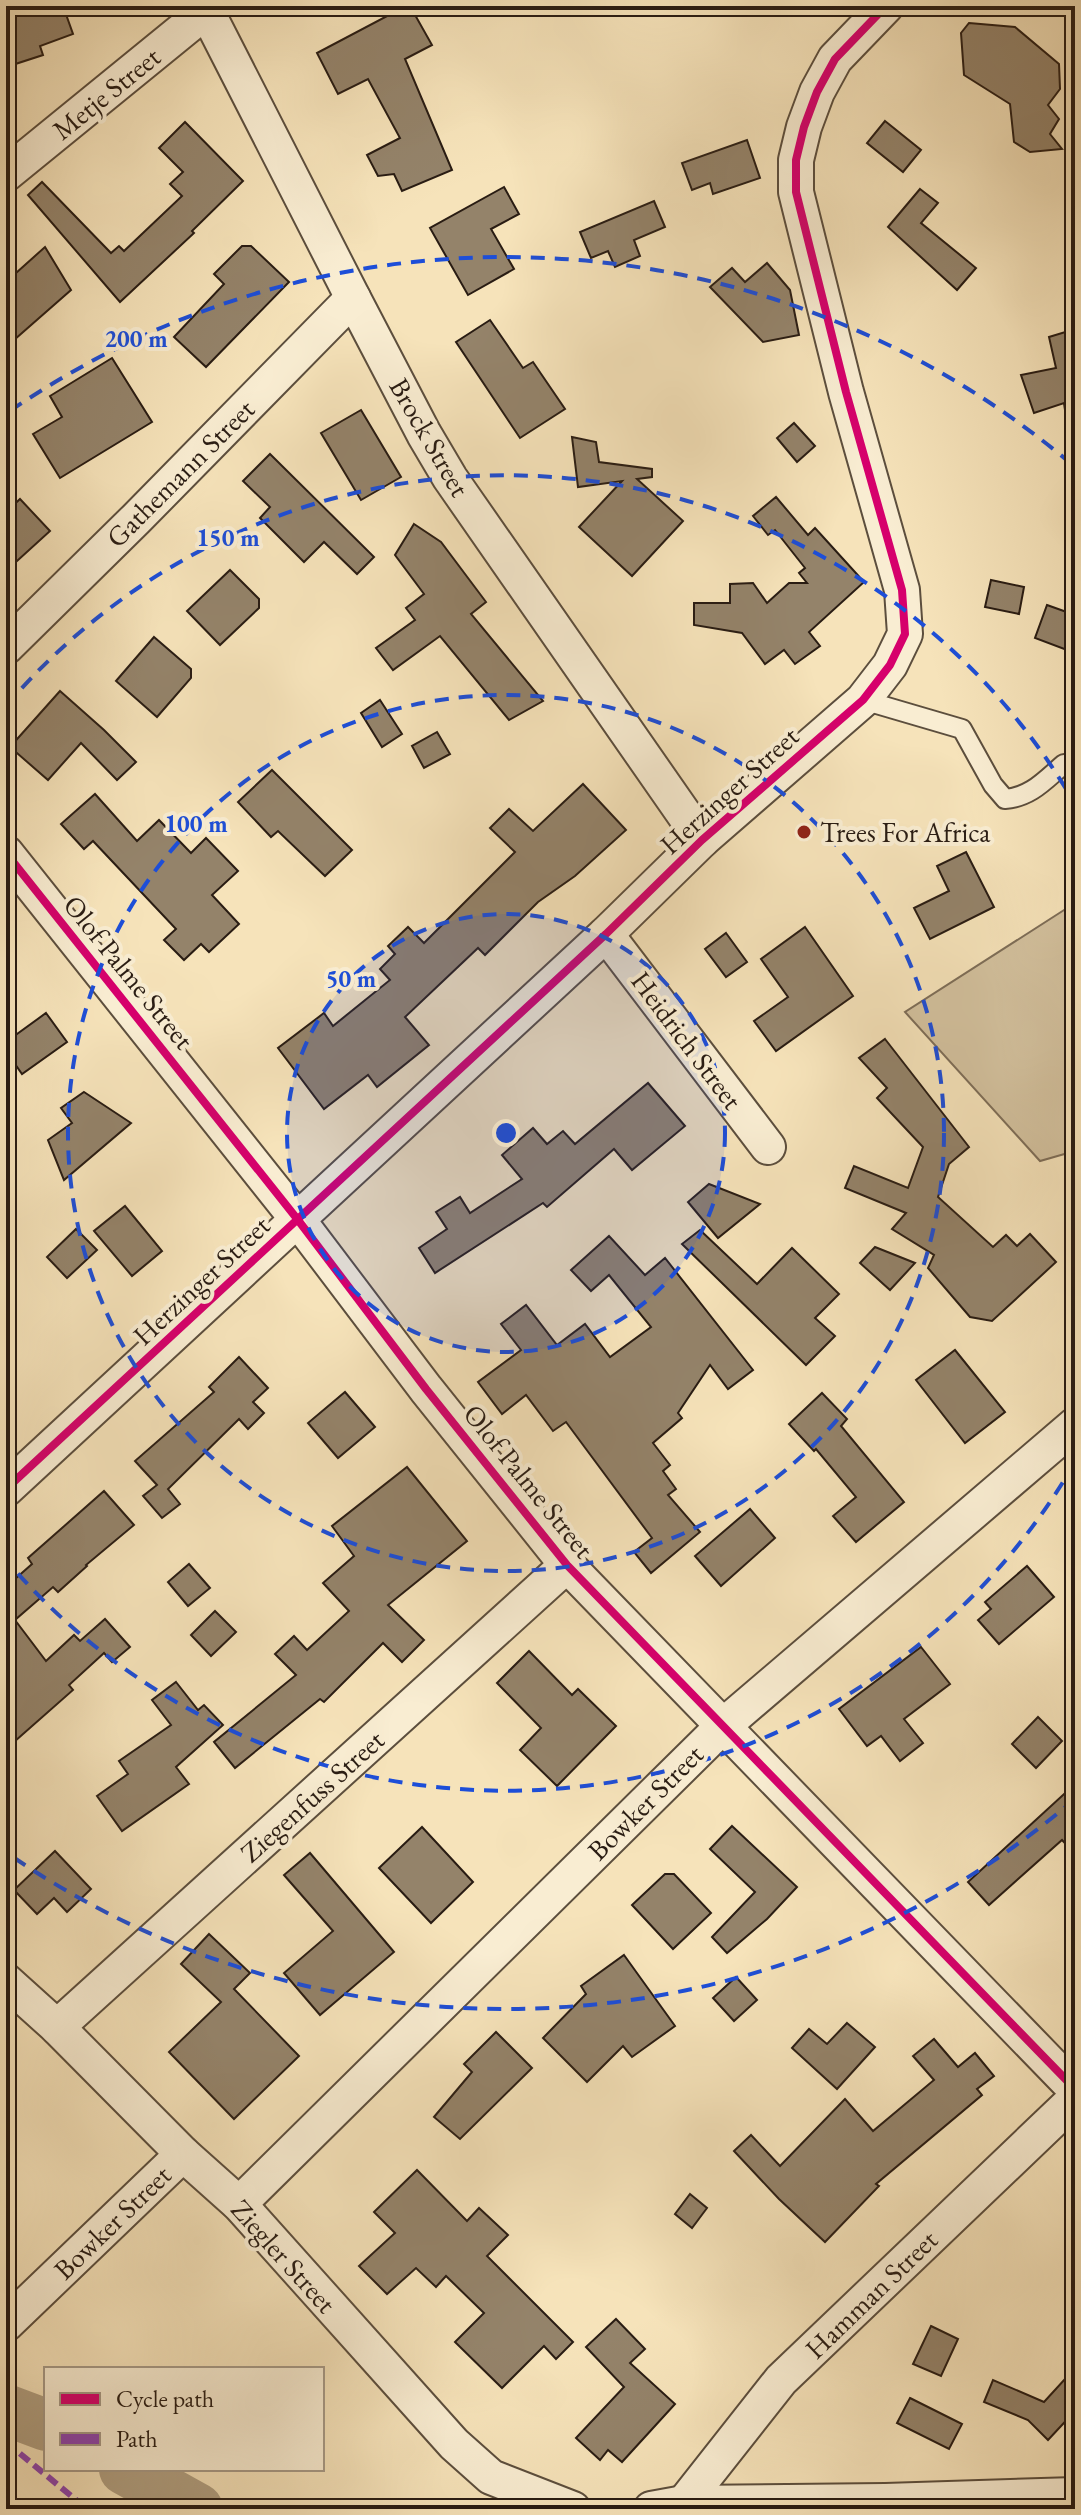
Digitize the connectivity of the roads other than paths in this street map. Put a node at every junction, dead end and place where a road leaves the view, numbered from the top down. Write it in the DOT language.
graph roads {
  1 [pos="886,6"];
  2 [pos="205,9"];
  3 [pos="6,174"];
  4 [pos="353,298"];
  5 [pos="6,647"];
  6 [pos="863,700"];
  7 [pos="1064,764"];
  8 [pos="702,840"];
  9 [pos="6,853"];
  10 [pos="606,934"];
  11 [pos="768,1147"];
  12 [pos="298,1220"];
  13 [pos="1075,1425"];
  14 [pos="6,1489"];
  15 [pos="567,1565"];
  16 [pos="723,1726"];
  17 [pos="6,1981"];
  18 [pos="57,2027"];
  19 [pos="1075,2089"];
  20 [pos="1075,2099"];
  21 [pos="183,2154"];
  22 [pos="239,2204"];
  23 [pos="6,2324"];
  24 [pos="1075,2495"];
  25 [pos="684,2503"];
  26 [pos="573,2509"];
  27 [pos="651,2509"];
  1 -- 6 [label="street, Herzinger Street"];
  2 -- 3 [label="street, Metje Street"];
  2 -- 4 [label="street, Brock Street"];
  4 -- 5 [label="street, Gathemann Street"];
  4 -- 8 [label="street, Brock Street"];
  6 -- 7 [label="lane"];
  6 -- 8 [label="street, Herzinger Street"];
  8 -- 10 [label="street, Herzinger Street"];
  9 -- 12 [label="street, Olof Palme Street"];
  10 -- 11 [label="street, Heidrich Street"];
  10 -- 12 [label="street, Herzinger Street"];
  12 -- 14 [label="street, Herzinger Street"];
  12 -- 15 [label="street, Olof Palme Street"];
  13 -- 16 [label="street, Bowker Street"];
  15 -- 16 [label="street, Olof Palme Street"];
  15 -- 18 [label="street, Ziegenfuss Street"];
  16 -- 19 [label="street, Olof Palme Street"];
  16 -- 22 [label="street, Bowker Street"];
  17 -- 18 [label="street, Ziegler Street"];
  18 -- 21 [label="street, Ziegler Street"];
  20 -- 25 [label="street, Hamman Street"];
  21 -- 22 [label="street, Ziegler Street"];
  21 -- 23 [label="street, Bowker Street"];
  22 -- 26 [label="street, Ziegler Street"];
  24 -- 25 [label="street"];
  25 -- 27 [label="street"];
}
